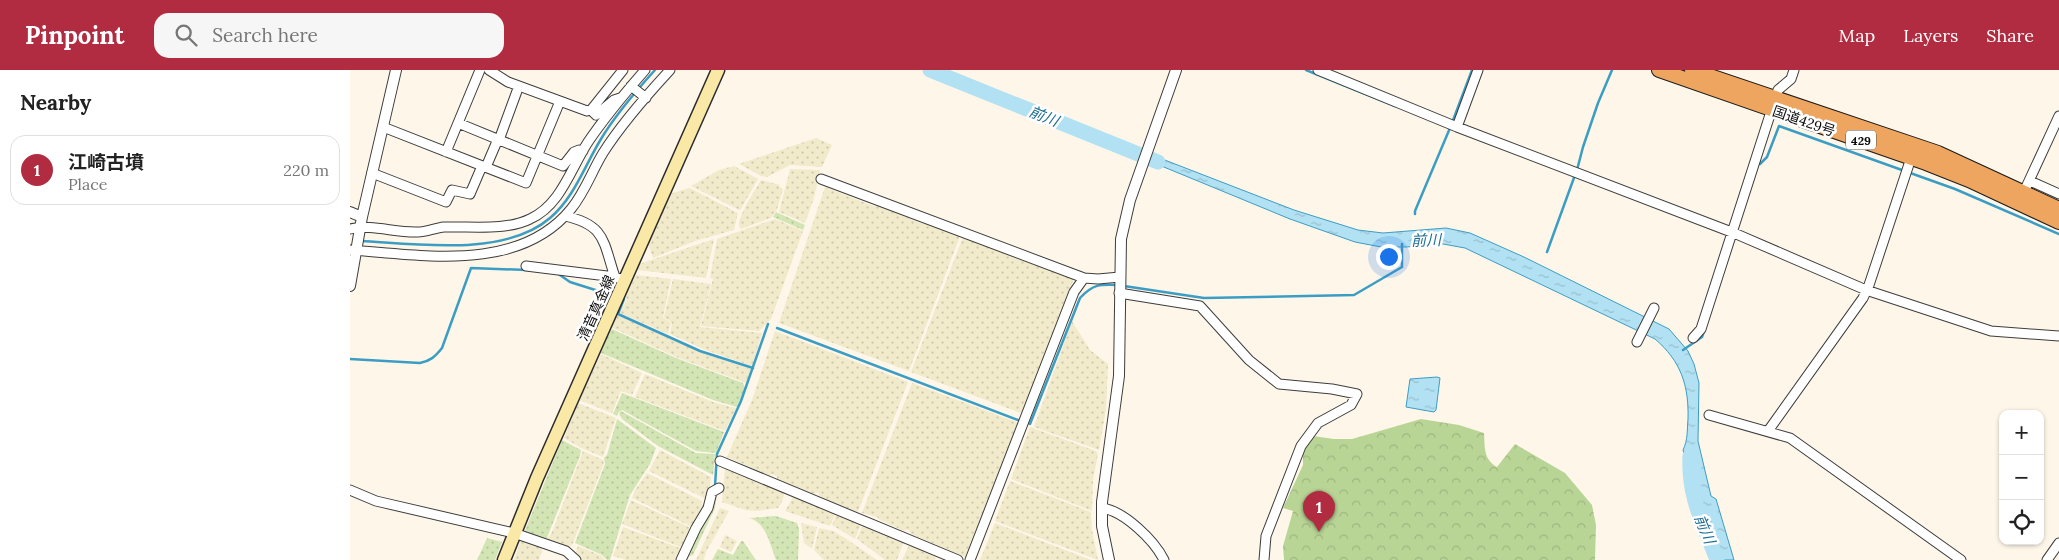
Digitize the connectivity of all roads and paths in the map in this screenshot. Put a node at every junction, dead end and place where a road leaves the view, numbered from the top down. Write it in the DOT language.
graph roads {
  1 [pos="396,70"];
  2 [pos="480,70"];
  3 [pos="488,70"];
  4 [pos="623,70"];
  5 [pos="644,70"];
  6 [pos="670,70"];
  7 [pos="718,70"];
  8 [pos="1176,70"];
  9 [pos="1318,70"];
  10 [pos="1478,70"];
  11 [pos="1659,70"];
  12 [pos="1692,70"];
  13 [pos="1794,70"];
  14 [pos="1331,72"];
  15 [pos="633,87"];
  16 [pos="517,91"];
  17 [pos="644,96"];
  18 [pos="623,97"];
  19 [pos="1773,104"];
  20 [pos="558,106"];
  21 [pos="593,111"];
  22 [pos="2059,116"];
  23 [pos="458,123"];
  24 [pos="1453,125"];
  25 [pos="383,127"];
  26 [pos="498,139"];
  27 [pos="583,151"];
  28 [pos="446,152"];
  29 [pos="538,156"];
  30 [pos="484,166"];
  31 [pos="1908,166"];
  32 [pos="372,172"];
  33 [pos="821,179"];
  34 [pos="2024,192"];
  35 [pos="2054,204"];
  36 [pos="350,212"];
  37 [pos="565,216"];
  38 [pos="2059,222"];
  39 [pos="358,227"];
  40 [pos="1734,233"];
  41 [pos="354,248"];
  42 [pos="526,266"];
  43 [pos="1084,278"];
  44 [pos="620,279"];
  45 [pos="350,286"];
  46 [pos="1120,286"];
  47 [pos="1866,290"];
  48 [pos="1654,309"];
  49 [pos="2059,336"];
  50 [pos="1693,338"];
  51 [pos="1638,342"];
  52 [pos="1709,415"];
  53 [pos="1768,431"];
  54 [pos="720,461"];
  55 [pos="716,489"];
  56 [pos="350,490"];
  57 [pos="1102,508"];
  58 [pos="514,533"];
  59 [pos="2059,543"];
  60 [pos="504,560"];
  61 [pos="576,560"];
  62 [pos="681,560"];
  63 [pos="958,560"];
  64 [pos="970,560"];
  65 [pos="1109,560"];
  66 [pos="1164,560"];
  67 [pos="1264,560"];
  68 [pos="1961,560"];
  69 [pos="2047,560"];
  1 -- 25 [label="street"];
  2 -- 23 [label="street"];
  3 -- 21 [label="street"];
  4 -- 21 [label="street"];
  5 -- 15 [label="street"];
  6 -- 17 [label="street"];
  7 -- 44 [label="main road, 清音真金線"];
  8 -- 46 [label="street"];
  9 -- 14 [label="street"];
  10 -- 24 [label="street"];
  11 -- 19 [label="highway, 国道429号 / 429"];
  12 -- 19 [label="highway, 国道429号 / 429"];
  13 -- 19 [label="street"];
  14 -- 24 [label="street"];
  15 -- 17 [label="street"];
  15 -- 18 [label="street"];
  16 -- 26 [label="street"];
  17 -- 37 [label="street"];
  18 -- 21 [label="street"];
  18 -- 27 [label="street"];
  19 -- 31 [label="highway, 国道429号 / 429"];
  19 -- 34 [label="highway, 国道429号 / 429"];
  19 -- 40 [label="street"];
  20 -- 29 [label="street"];
  22 -- 34 [label="street"];
  23 -- 26 [label="street"];
  23 -- 28 [label="street"];
  24 -- 40 [label="street"];
  25 -- 28 [label="street"];
  25 -- 32 [label="street"];
  26 -- 29 [label="street"];
  26 -- 30 [label="street"];
  27 -- 29 [label="street"];
  27 -- 39 [label="street"];
  28 -- 30 [label="street"];
  29 -- 30 [label="street"];
  30 -- 32 [label="street"];
  31 -- 34 [label="highway, 国道429号 / 429"];
  31 -- 47 [label="street"];
  32 -- 39 [label="street"];
  33 -- 43 [label="street"];
  34 -- 35 [label="highway, 国道429号 / 429"];
  35 -- 38 [label="highway, 国道429号 / 429"];
  36 -- 39 [label="street"];
  37 -- 41 [label="street"];
  37 -- 44 [label="street"];
  39 -- 41 [label="street"];
  40 -- 47 [label="street"];
  40 -- 50 [label="street"];
  41 -- 45 [label="street"];
  42 -- 44 [label="street"];
  43 -- 46 [label="street"];
  43 -- 64 [label="street"];
  44 -- 58 [label="main road, 清音真金線"];
  46 -- 57 [label="street"];
  46 -- 67 [label="street"];
  47 -- 49 [label="street"];
  47 -- 53 [label="street"];
  48 -- 51 [label="street"];
  52 -- 53 [label="street"];
  53 -- 68 [label="street"];
  54 -- 63 [label="street"];
  55 -- 62 [label="street"];
  56 -- 58 [label="street"];
  57 -- 65 [label="street"];
  57 -- 66 [label="street"];
  58 -- 60 [label="main road, 清音真金線"];
  58 -- 61 [label="street"];
  59 -- 69 [label="street"];
}
